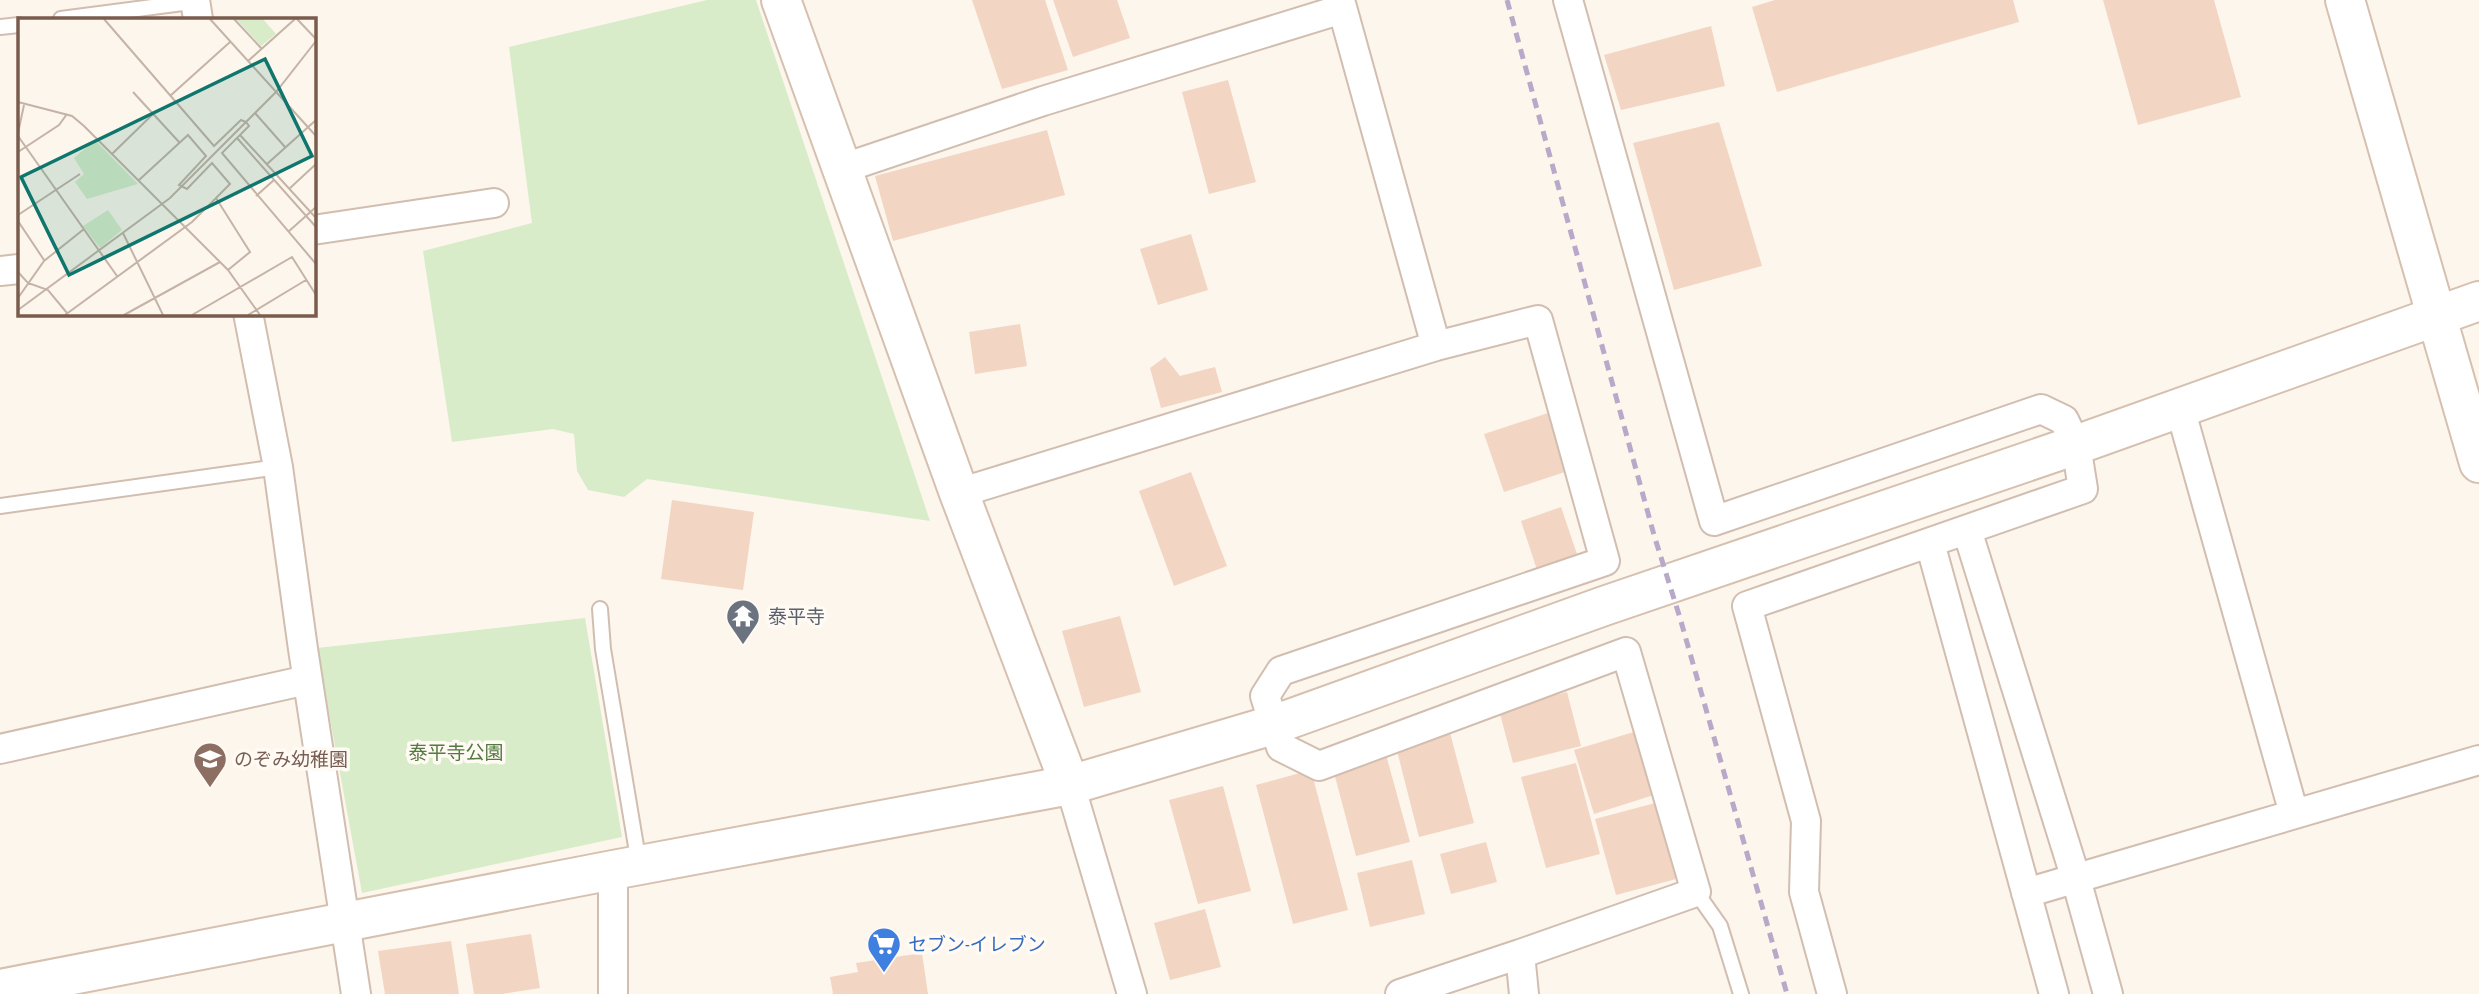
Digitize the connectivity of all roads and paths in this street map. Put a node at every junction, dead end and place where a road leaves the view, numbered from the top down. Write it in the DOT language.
graph roads {
  1 [pos="781,0"];
  2 [pos="1568,0"];
  3 [pos="2345,0"];
  4 [pos="199,5"];
  5 [pos="1341,5"];
  6 [pos="71,18"];
  7 [pos="18,25"];
  8 [pos="0,27"];
  9 [pos="841,169"];
  10 [pos="494,203"];
  11 [pos="315,230"];
  12 [pos="18,269"];
  13 [pos="0,271"];
  14 [pos="2479,301"];
  15 [pos="248,315"];
  16 [pos="2437,317"];
  17 [pos="1436,346"];
  18 [pos="2180,408"];
  19 [pos="2076,445"];
  20 [pos="2479,463"];
  21 [pos="278,467"];
  22 [pos="959,493"];
  23 [pos="0,506"];
  24 [pos="1967,530"];
  25 [pos="1930,543"];
  26 [pos="600,609"];
  27 [pos="307,680"];
  28 [pos="1273,726"];
  29 [pos="0,749"];
  30 [pos="2479,760"];
  31 [pos="1070,785"];
  32 [pos="2294,814"];
  33 [pos="626,867"];
  34 [pos="2076,879"];
  35 [pos="1696,892"];
  36 [pos="2026,892"];
  37 [pos="344,922"];
  38 [pos="1520,954"];
  39 [pos="0,989"];
  40 [pos="356,994"];
  41 [pos="614,994"];
  42 [pos="1132,994"];
  43 [pos="1400,994"];
  44 [pos="1524,994"];
  45 [pos="1741,994"];
  46 [pos="1832,994"];
  47 [pos="2054,994"];
  48 [pos="2108,994"];
  1 -- 9 [label="street"];
  2 -- 19 [label="street"];
  3 -- 16 [label="street"];
  4 -- 6 [label="lane"];
  5 -- 9 [label="street"];
  5 -- 17 [label="street"];
  7 -- 8 [label="lane"];
  9 -- 22 [label="street"];
  10 -- 11 [label="street"];
  12 -- 13 [label="street"];
  14 -- 16 [label="street"];
  15 -- 21 [label="street"];
  16 -- 18 [label="street"];
  16 -- 20 [label="street"];
  17 -- 22 [label="street"];
  17 -- 28 [label="street"];
  18 -- 19 [label="street"];
  18 -- 32 [label="street"];
  19 -- 24 [label="street"];
  19 -- 28 [label="street"];
  21 -- 23 [label="lane"];
  21 -- 27 [label="street"];
  22 -- 31 [label="street"];
  24 -- 25 [label="street"];
  24 -- 34 [label="street"];
  25 -- 36 [label="street"];
  25 -- 46 [label="street"];
  26 -- 33 [label="lane"];
  27 -- 29 [label="street"];
  27 -- 37 [label="street"];
  28 -- 31 [label="street"];
  28 -- 35 [label="street"];
  30 -- 32 [label="street"];
  31 -- 33 [label="street"];
  31 -- 42 [label="street"];
  32 -- 34 [label="street"];
  33 -- 37 [label="street"];
  33 -- 41 [label="street"];
  34 -- 36 [label="street"];
  34 -- 48 [label="street"];
  35 -- 38 [label="street"];
  35 -- 45 [label="lane"];
  36 -- 47 [label="street"];
  37 -- 39 [label="street"];
  37 -- 40 [label="street"];
  38 -- 43 [label="street"];
  38 -- 44 [label="street"];
}
